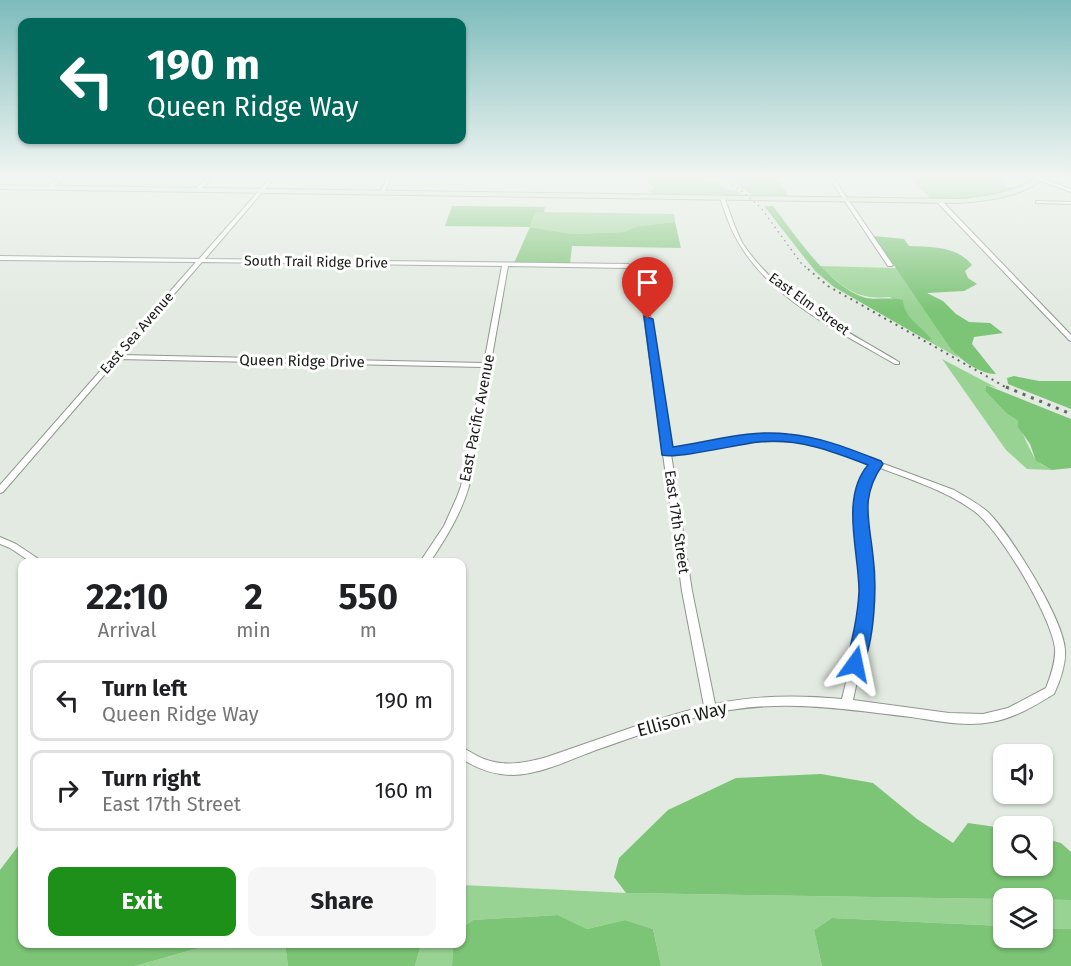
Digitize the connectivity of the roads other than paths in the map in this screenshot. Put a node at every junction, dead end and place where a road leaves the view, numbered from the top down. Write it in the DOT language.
graph roads {
  1 [pos="234,221"];
  2 [pos="732,221"];
  3 [pos="861,221"];
  4 [pos="958,221"];
  5 [pos="0,258"];
  6 [pos="200,261"];
  7 [pos="506,265"];
  8 [pos="890,265"];
  9 [pos="632,268"];
  10 [pos="1071,339"];
  11 [pos="116,357"];
  12 [pos="897,363"];
  13 [pos="487,366"];
  14 [pos="667,452"];
  15 [pos="876,464"];
  16 [pos="0,490"];
  17 [pos="0,540"];
  18 [pos="31,558"];
  19 [pos="428,558"];
  20 [pos="846,705"];
  21 [pos="710,709"];
  22 [pos="466,756"];
  1 -- 6 [label="street, East Sea Avenue"];
  2 -- 12 [label="street, East Elm Street"];
  3 -- 8 [label="street"];
  4 -- 10 [label="street"];
  5 -- 6 [label="street, South Trail Ridge Drive"];
  6 -- 7 [label="street, South Trail Ridge Drive"];
  6 -- 11 [label="street, East Sea Avenue"];
  7 -- 9 [label="street, South Trail Ridge Drive"];
  7 -- 13 [label="street, East Pacific Avenue"];
  9 -- 14 [label="street, East 17th Street"];
  11 -- 13 [label="street, Queen Ridge Drive"];
  11 -- 16 [label="street, East Sea Avenue"];
  13 -- 19 [label="street, East Pacific Avenue"];
  14 -- 15 [label="street"];
  14 -- 21 [label="street, East 17th Street"];
  15 -- 20 [label="street"];
  15 -- 20 [label="street, Ellison Way"];
  17 -- 18 [label="street"];
  20 -- 21 [label="street, Ellison Way"];
  21 -- 22 [label="street, Ellison Way"];
}
